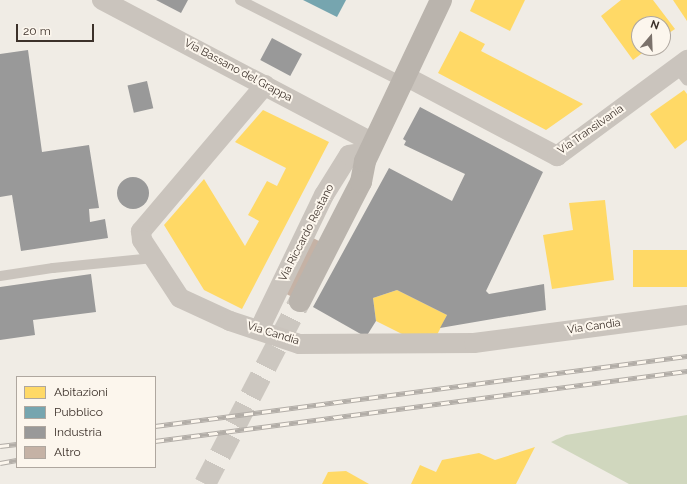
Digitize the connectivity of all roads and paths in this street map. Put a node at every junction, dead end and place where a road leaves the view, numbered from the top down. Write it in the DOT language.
graph roads {
  1 [pos="102,0"];
  2 [pos="240,0"];
  3 [pos="440,0"];
  4 [pos="684,70"];
  5 [pos="403,79"];
  6 [pos="265,86"];
  7 [pos="371,147"];
  8 [pos="154,258"];
  9 [pos="0,276"];
  10 [pos="300,301"];
  11 [pos="687,314"];
  12 [pos="259,330"];
  1 -- 6 [label="street, Via Bassano del Grappa"];
  2 -- 5 [label="lane"];
  3 -- 5 [label="street"];
  4 -- 5 [label="street, Via Transilvania"];
  5 -- 7 [label="street"];
  6 -- 7 [label="street, Via Bassano del Grappa"];
  6 -- 8 [label="street, Via Candia"];
  7 -- 10 [label="street"];
  7 -- 12 [label="street, Via Riccardo Restano"];
  8 -- 9 [label="lane"];
  8 -- 12 [label="street, Via Candia"];
  11 -- 12 [label="street, Via Candia"];
}
